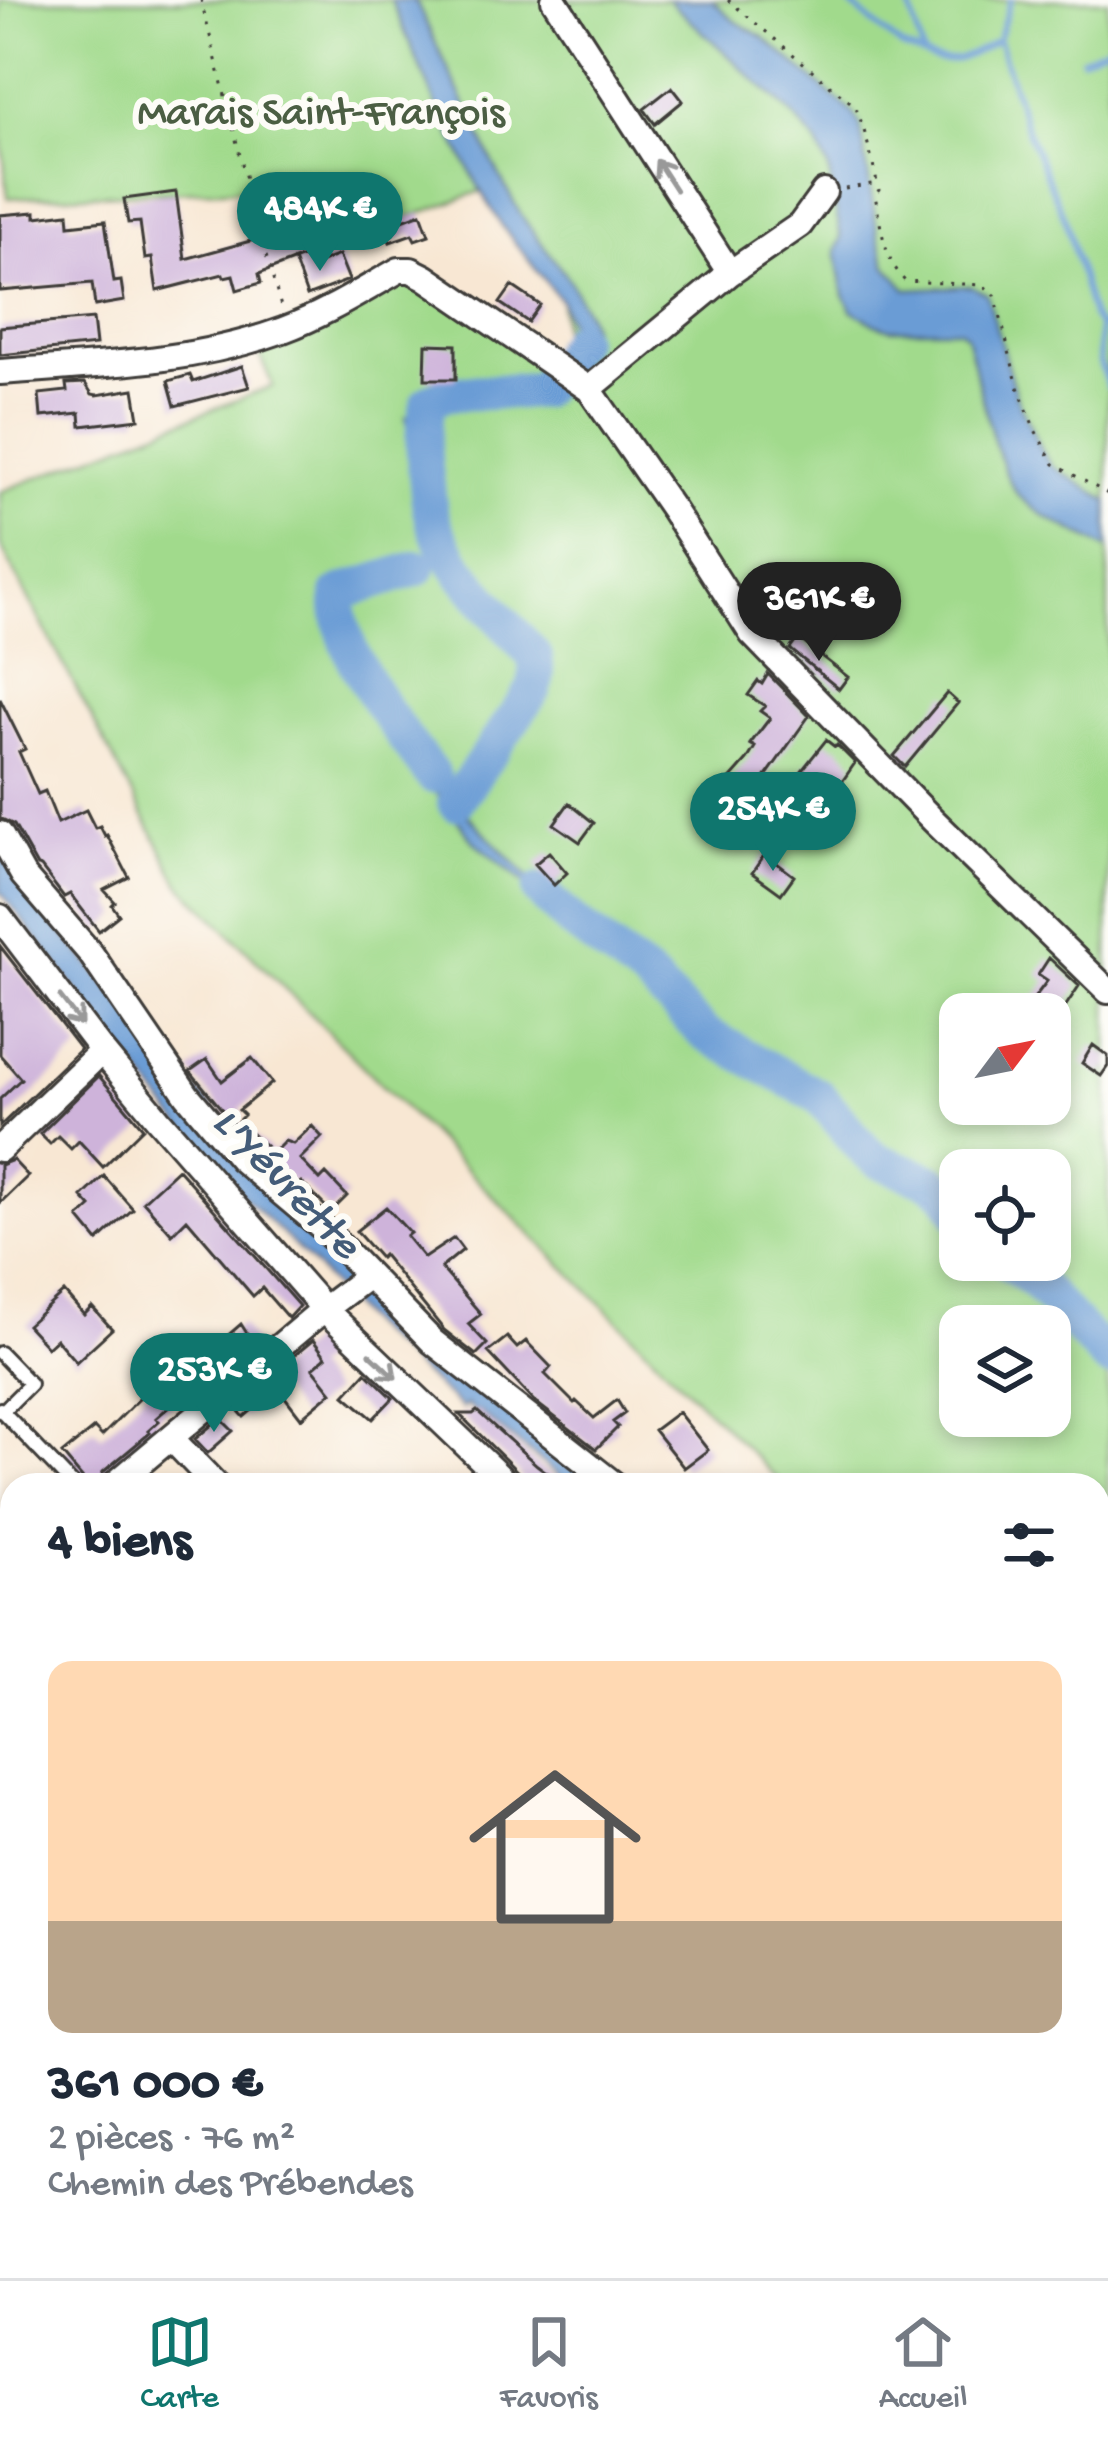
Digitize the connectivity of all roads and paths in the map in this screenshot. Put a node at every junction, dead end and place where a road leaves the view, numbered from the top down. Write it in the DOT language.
graph roads {
  1 [pos="200,0"];
  2 [pos="554,0"];
  3 [pos="728,0"];
  4 [pos="879,183"];
  5 [pos="824,193"];
  6 [pos="730,273"];
  7 [pos="287,328"];
  8 [pos="0,372"];
  9 [pos="571,376"];
  10 [pos="1108,494"];
  11 [pos="0,834"];
  12 [pos="0,917"];
  13 [pos="1108,992"];
  14 [pos="102,1051"];
  15 [pos="174,1107"];
  16 [pos="0,1149"];
  17 [pos="365,1278"];
  18 [pos="331,1304"];
  19 [pos="0,1353"];
  20 [pos="1,1410"];
  21 [pos="172,1438"];
  22 [pos="61,1473"];
  23 [pos="129,1473"];
  24 [pos="205,1473"];
  25 [pos="496,1473"];
  26 [pos="600,1473"];
  1 -- 7 [label="path"];
  6 -- 2 [label="street, one-way"];
  3 -- 4 [label="path"];
  4 -- 5 [label="path"];
  4 -- 10 [label="path"];
  5 -- 6 [label="street"];
  6 -- 9 [label="street"];
  7 -- 8 [label="street"];
  7 -- 9 [label="street"];
  9 -- 13 [label="street"];
  11 -- 15 [label="street"];
  12 -- 14 [label="street, one-way"];
  14 -- 15 [label="street"];
  14 -- 16 [label="street"];
  15 -- 17 [label="street"];
  15 -- 18 [label="street"];
  17 -- 18 [label="street"];
  17 -- 26 [label="street"];
  18 -- 21 [label="street"];
  18 -- 25 [label="street, one-way"];
  19 -- 20 [label="lane"];
  20 -- 22 [label="lane"];
  21 -- 23 [label="street"];
  21 -- 24 [label="street"];
}
